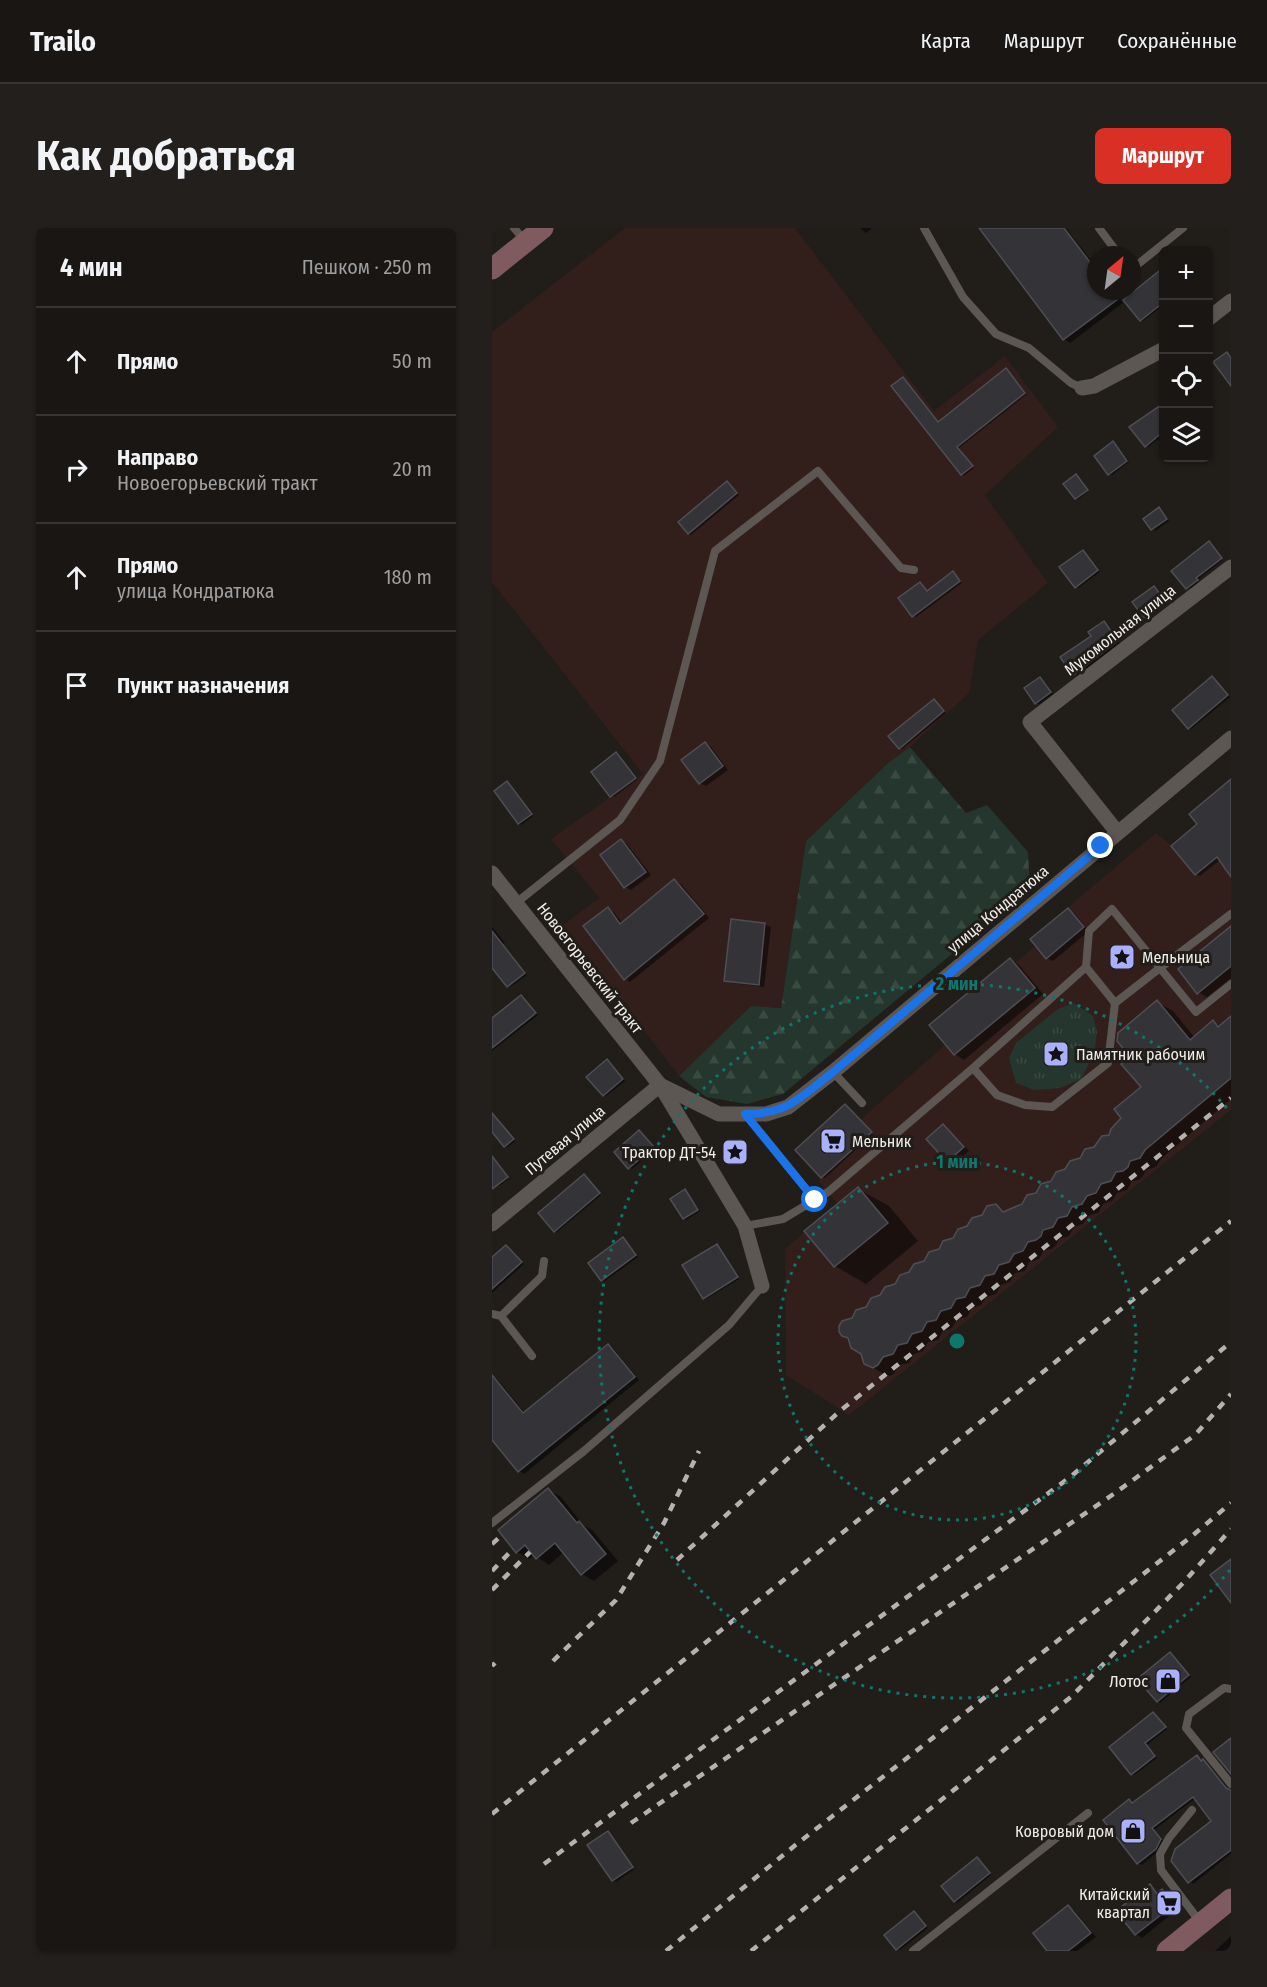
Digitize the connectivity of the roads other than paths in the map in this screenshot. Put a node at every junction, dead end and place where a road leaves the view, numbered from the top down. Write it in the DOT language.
graph roads {
  1 [pos="543,228"];
  2 [pos="924,228"];
  3 [pos="1099,228"];
  4 [pos="1183,228"];
  5 [pos="520,235"];
  6 [pos="1112,246"];
  7 [pos="1141,262"];
  8 [pos="492,269"];
  9 [pos="1231,301"];
  10 [pos="1213,316"];
  11 [pos="1159,352"];
  12 [pos="1082,388"];
  13 [pos="1231,567"];
  14 [pos="914,570"];
  15 [pos="1231,738"];
  16 [pos="1118,832"];
  17 [pos="492,873"];
  18 [pos="516,903"];
  19 [pos="1231,914"];
  20 [pos="1086,967"];
  21 [pos="1160,968"];
  22 [pos="1231,984"];
  23 [pos="1115,1003"];
  24 [pos="973,1068"];
  25 [pos="833,1072"];
  26 [pos="660,1085"];
  27 [pos="862,1103"];
  28 [pos="788,1107"];
  29 [pos="745,1114"];
  30 [pos="815,1200"];
  31 [pos="492,1224"];
  32 [pos="745,1226"];
  33 [pos="544,1261"];
  34 [pos="762,1286"];
  35 [pos="492,1314"];
  36 [pos="501,1316"];
  37 [pos="532,1356"];
  38 [pos="492,1523"];
  39 [pos="1231,1689"];
  40 [pos="1231,1784"];
  41 [pos="1192,1810"];
  42 [pos="1088,1813"];
  43 [pos="1231,1899"];
  44 [pos="1201,1924"];
  45 [pos="913,1951"];
  46 [pos="1167,1951"];
  1 -- 5 [label="main road"];
  2 -- 12 [label="lane"];
  3 -- 6 [label="lane"];
  4 -- 7 [label="lane"];
  5 -- 8 [label="main road"];
  9 -- 10 [label="street"];
  11 -- 12 [label="street"];
  13 -- 16 [label="street, Мукомольная улица"];
  14 -- 18 [label="lane"];
  15 -- 16 [label="street, улица Кондратюка"];
  16 -- 25 [label="street, улица Кондратюка"];
  17 -- 18 [label="street, Новоегорьевский тракт"];
  18 -- 26 [label="street, Новоегорьевский тракт"];
  19 -- 21 [label="lane"];
  20 -- 21 [label="lane"];
  20 -- 23 [label="lane"];
  20 -- 24 [label="lane"];
  21 -- 22 [label="lane"];
  21 -- 23 [label="lane"];
  23 -- 24 [label="lane"];
  24 -- 30 [label="lane"];
  25 -- 27 [label="lane"];
  25 -- 28 [label="street, улица Кондратюка"];
  26 -- 29 [label="street, Новоегорьевский тракт"];
  26 -- 31 [label="street, Путевая улица"];
  26 -- 32 [label="street, Новоегорьевский тракт"];
  28 -- 29 [label="street, Новоегорьевский тракт"];
  29 -- 30 [label="lane"];
  30 -- 32 [label="lane"];
  32 -- 34 [label="street, Новоегорьевский тракт"];
  33 -- 36 [label="lane"];
  34 -- 38 [label="lane"];
  35 -- 36 [label="lane"];
  36 -- 37 [label="lane"];
  39 -- 40 [label="lane"];
  41 -- 44 [label="lane"];
  42 -- 45 [label="lane"];
  43 -- 44 [label="main road"];
  44 -- 46 [label="main road"];
}
